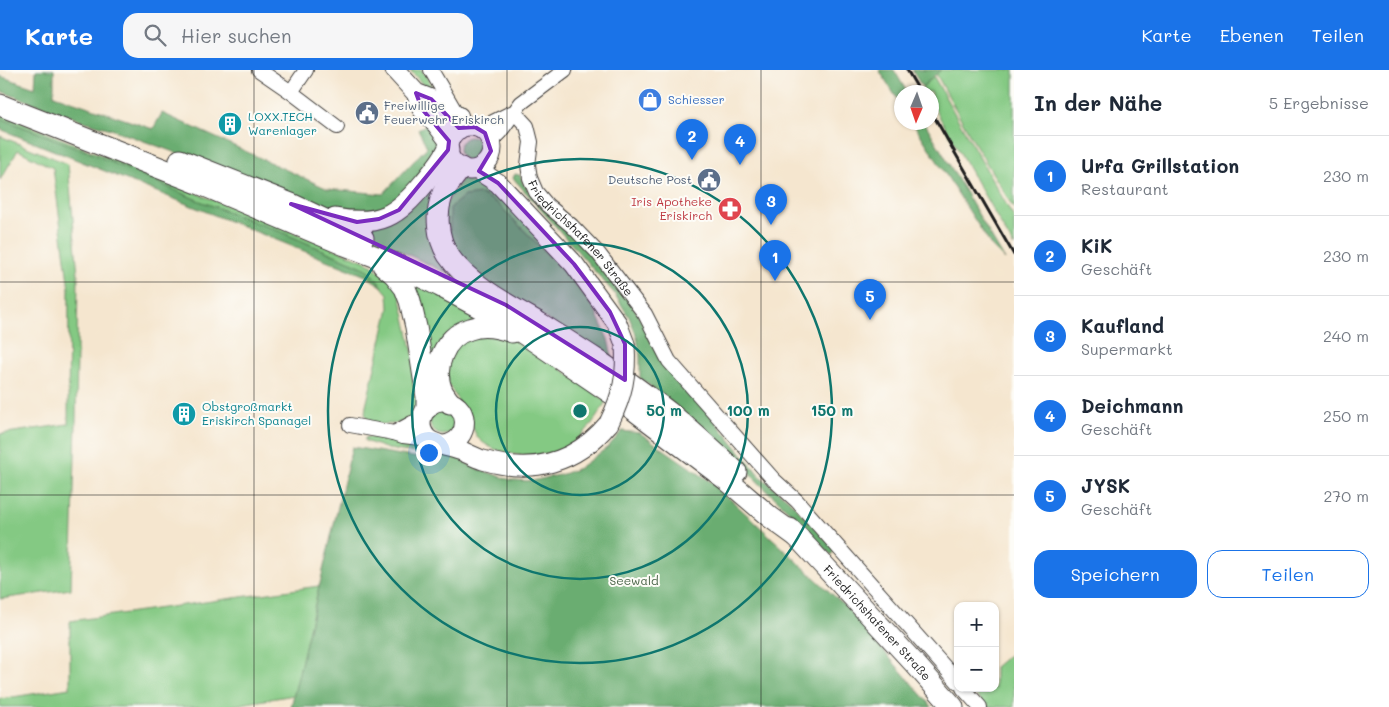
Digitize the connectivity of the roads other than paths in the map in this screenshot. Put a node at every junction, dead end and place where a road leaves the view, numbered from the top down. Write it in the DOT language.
graph roads {
  1 [pos="259,70"];
  2 [pos="306,70"];
  3 [pos="395,70"];
  4 [pos="431,70"];
  5 [pos="565,70"];
  6 [pos="291,92"];
  7 [pos="0,97"];
  8 [pos="0,105"];
  9 [pos="514,112"];
  10 [pos="337,127"];
  11 [pos="454,134"];
  12 [pos="485,135"];
  13 [pos="475,166"];
  14 [pos="291,204"];
  15 [pos="345,245"];
  16 [pos="506,305"];
  17 [pos="558,357"];
  18 [pos="450,402"];
  19 [pos="424,414"];
  20 [pos="350,425"];
  21 [pos="465,426"];
  22 [pos="394,433"];
  23 [pos="436,442"];
  24 [pos="510,465"];
  25 [pos="799,538"];
  26 [pos="954,678"];
  27 [pos="967,692"];
  28 [pos="953,707"];
  29 [pos="980,707"];
  1 -- 6 [label="street"];
  2 -- 6 [label="street"];
  3 -- 11 [label="street"];
  4 -- 11 [label="street"];
  5 -- 9 [label="street"];
  6 -- 10 [label="street"];
  7 -- 14 [label="main road"];
  8 -- 15 [label="main road"];
  9 -- 12 [label="street"];
  9 -- 26 [label="street, Friedrichshafener Straße"];
  11 -- 12 [label="street"];
  11 -- 13 [label="street"];
  11 -- 14 [label="main road"];
  12 -- 13 [label="street"];
  13 -- 16 [label="main road"];
  13 -- 24 [label="street, bridge"];
  14 -- 16 [label="main road"];
  15 -- 17 [label="main road"];
  15 -- 19 [label="main road"];
  16 -- 25 [label="main road"];
  17 -- 18 [label="main road"];
  17 -- 25 [label="main road"];
  18 -- 19 [label="street"];
  18 -- 21 [label="street"];
  19 -- 22 [label="street"];
  19 -- 23 [label="street"];
  20 -- 22 [label="street"];
  21 -- 23 [label="street"];
  21 -- 24 [label="street"];
  22 -- 23 [label="street"];
  23 -- 24 [label="street"];
  25 -- 28 [label="main road, Friedrichshafener Straße"];
  27 -- 29 [label="street"];
}
